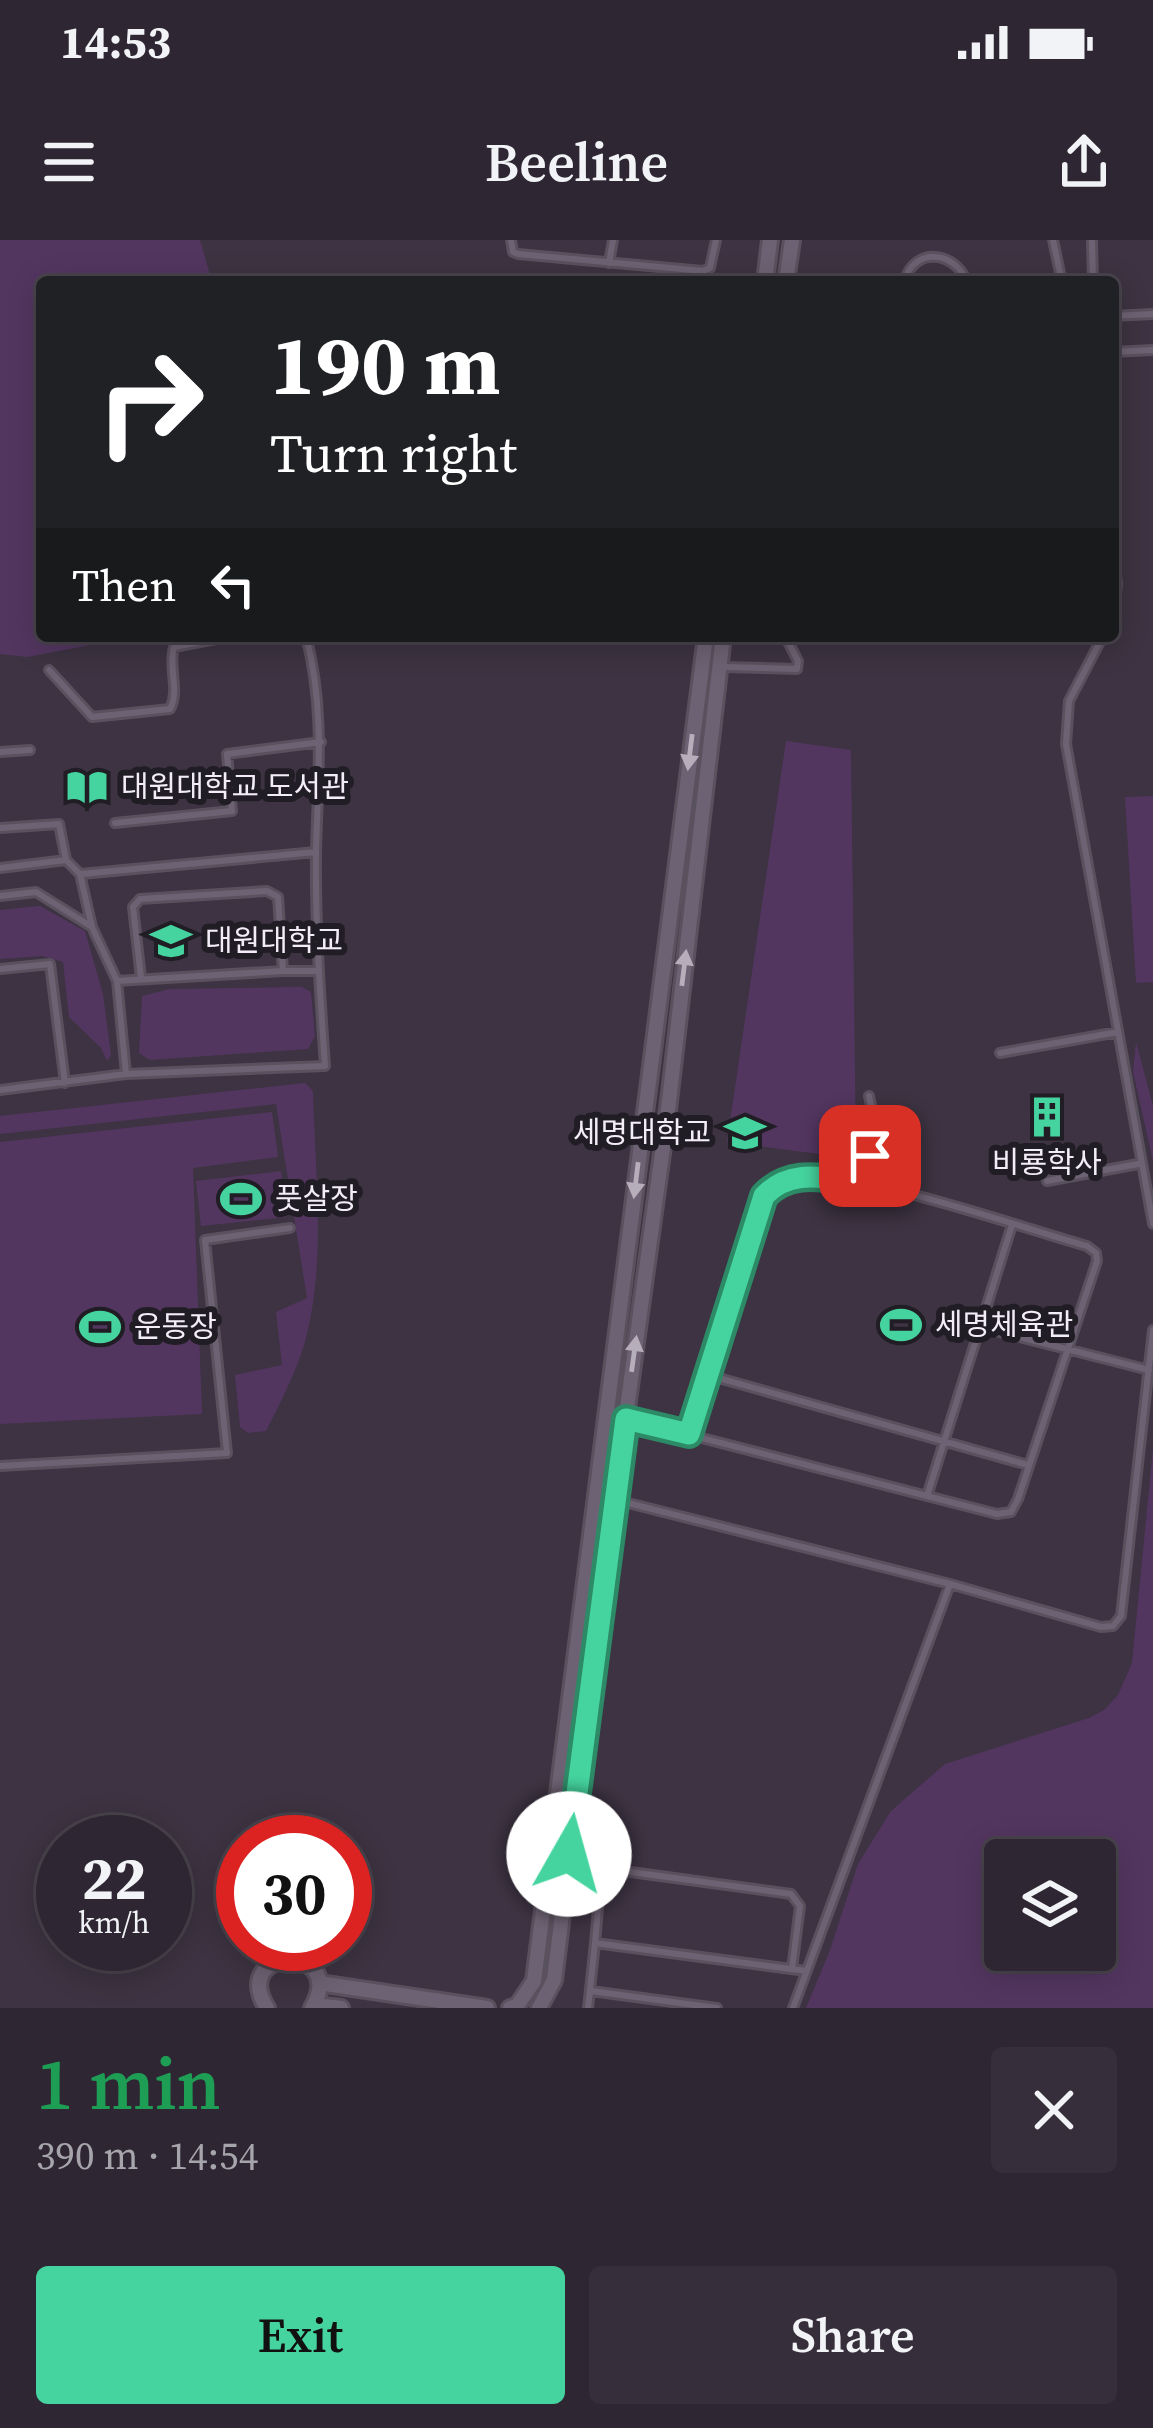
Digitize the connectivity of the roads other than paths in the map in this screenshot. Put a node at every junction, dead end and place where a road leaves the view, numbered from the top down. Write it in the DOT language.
graph roads {
  1 [pos="511,240"];
  2 [pos="613,240"];
  3 [pos="716,240"];
  4 [pos="767,240"];
  5 [pos="1053,240"];
  6 [pos="1092,240"];
  7 [pos="791,243"];
  8 [pos="609,262"];
  9 [pos="765,276"];
  10 [pos="786,276"];
  11 [pos="906,276"];
  12 [pos="965,276"];
  13 [pos="1061,276"];
  14 [pos="1093,276"];
  15 [pos="1153,314"];
  16 [pos="1119,316"];
  17 [pos="1153,350"];
  18 [pos="1119,352"];
  19 [pos="200,642"];
  20 [pos="308,642"];
  21 [pos="705,642"];
  22 [pos="722,642"];
  23 [pos="788,642"];
  24 [pos="1100,642"];
  25 [pos="701,667"];
  26 [pos="719,667"];
  27 [pos="50,670"];
  28 [pos="321,742"];
  29 [pos="30,750"];
  30 [pos="0,752"];
  31 [pos="116,823"];
  32 [pos="0,828"];
  33 [pos="316,852"];
  34 [pos="66,860"];
  35 [pos="0,868"];
  36 [pos="80,874"];
  37 [pos="0,896"];
  38 [pos="92,927"];
  39 [pos="0,969"];
  40 [pos="284,971"];
  41 [pos="319,971"];
  42 [pos="141,978"];
  43 [pos="117,981"];
  44 [pos="1118,1032"];
  45 [pos="655,1034"];
  46 [pos="676,1037"];
  47 [pos="1000,1053"];
  48 [pos="126,1074"];
  49 [pos="65,1083"];
  50 [pos="0,1090"];
  51 [pos="869,1096"];
  52 [pos="1139,1164"];
  53 [pos="1047,1181"];
  54 [pos="863,1182"];
  55 [pos="1153,1224"];
  56 [pos="1012,1225"];
  57 [pos="290,1228"];
  58 [pos="980,1327"];
  59 [pos="1153,1330"];
  60 [pos="1069,1349"];
  61 [pos="1149,1370"];
  62 [pos="708,1375"];
  63 [pos="606,1414"];
  64 [pos="626,1419"];
  65 [pos="689,1434"];
  66 [pos="945,1440"];
  67 [pos="0,1466"];
  68 [pos="1029,1466"];
  69 [pos="927,1496"];
  70 [pos="615,1499"];
  71 [pos="950,1584"];
  72 [pos="579,1621"];
  73 [pos="597,1626"];
  74 [pos="595,1943"];
  75 [pos="792,1970"];
  76 [pos="806,1971"];
  77 [pos="319,1983"];
  78 [pos="591,1991"];
  79 [pos="314,2006"];
  80 [pos="681,2006"];
  81 [pos="267,2008"];
  82 [pos="340,2008"];
  83 [pos="487,2008"];
  84 [pos="510,2008"];
  85 [pos="538,2008"];
  86 [pos="588,2008"];
  87 [pos="717,2008"];
  88 [pos="793,2008"];
  1 -- 8 [label="lane"];
  2 -- 8 [label="lane"];
  3 -- 8 [label="lane"];
  4 -- 7 [label="street"];
  4 -- 9 [label="street"];
  5 -- 13 [label="lane"];
  6 -- 14 [label="lane"];
  7 -- 10 [label="street"];
  11 -- 12 [label="lane"];
  15 -- 16 [label="lane"];
  17 -- 18 [label="lane"];
  19 -- 27 [label="lane"];
  20 -- 28 [label="lane"];
  21 -- 25 [label="street"];
  22 -- 26 [label="street"];
  23 -- 26 [label="lane"];
  24 -- 44 [label="lane"];
  25 -- 26 [label="street"];
  25 -- 45 [label="street, one-way"];
  46 -- 26 [label="street, one-way"];
  28 -- 31 [label="lane"];
  28 -- 33 [label="lane"];
  29 -- 30 [label="lane"];
  32 -- 34 [label="lane"];
  33 -- 36 [label="lane"];
  33 -- 41 [label="lane"];
  34 -- 35 [label="lane"];
  34 -- 36 [label="lane"];
  36 -- 38 [label="lane"];
  37 -- 38 [label="lane"];
  38 -- 43 [label="lane"];
  39 -- 49 [label="lane"];
  40 -- 41 [label="lane"];
  40 -- 42 [label="lane"];
  40 -- 42 [label="lane"];
  41 -- 48 [label="lane"];
  42 -- 43 [label="lane"];
  43 -- 48 [label="lane"];
  44 -- 47 [label="lane"];
  44 -- 52 [label="lane"];
  45 -- 46 [label="street"];
  45 -- 63 [label="street, one-way"];
  64 -- 46 [label="street, one-way"];
  48 -- 49 [label="lane"];
  49 -- 50 [label="lane"];
  51 -- 54 [label="lane"];
  52 -- 53 [label="lane"];
  52 -- 55 [label="lane"];
  54 -- 56 [label="lane"];
  54 -- 62 [label="lane"];
  56 -- 58 [label="lane"];
  56 -- 60 [label="lane"];
  57 -- 67 [label="lane"];
  58 -- 60 [label="lane"];
  58 -- 66 [label="lane"];
  59 -- 61 [label="lane"];
  60 -- 61 [label="lane"];
  60 -- 68 [label="lane"];
  61 -- 71 [label="lane"];
  62 -- 65 [label="lane"];
  62 -- 66 [label="lane"];
  63 -- 64 [label="street"];
  63 -- 72 [label="street"];
  64 -- 65 [label="lane"];
  64 -- 70 [label="street"];
  65 -- 69 [label="lane"];
  66 -- 68 [label="lane"];
  66 -- 69 [label="lane"];
  68 -- 69 [label="lane"];
  70 -- 71 [label="lane"];
  70 -- 73 [label="street"];
  71 -- 76 [label="lane"];
  72 -- 73 [label="street"];
  72 -- 84 [label="street"];
  73 -- 85 [label="street"];
  74 -- 75 [label="lane"];
  74 -- 75 [label="lane"];
  74 -- 78 [label="lane"];
  75 -- 76 [label="lane"];
  76 -- 88 [label="lane"];
  77 -- 79 [label="street"];
  77 -- 81 [label="street"];
  77 -- 83 [label="street"];
  78 -- 80 [label="lane"];
  78 -- 86 [label="lane"];
  79 -- 82 [label="street"];
  80 -- 87 [label="lane"];
}
